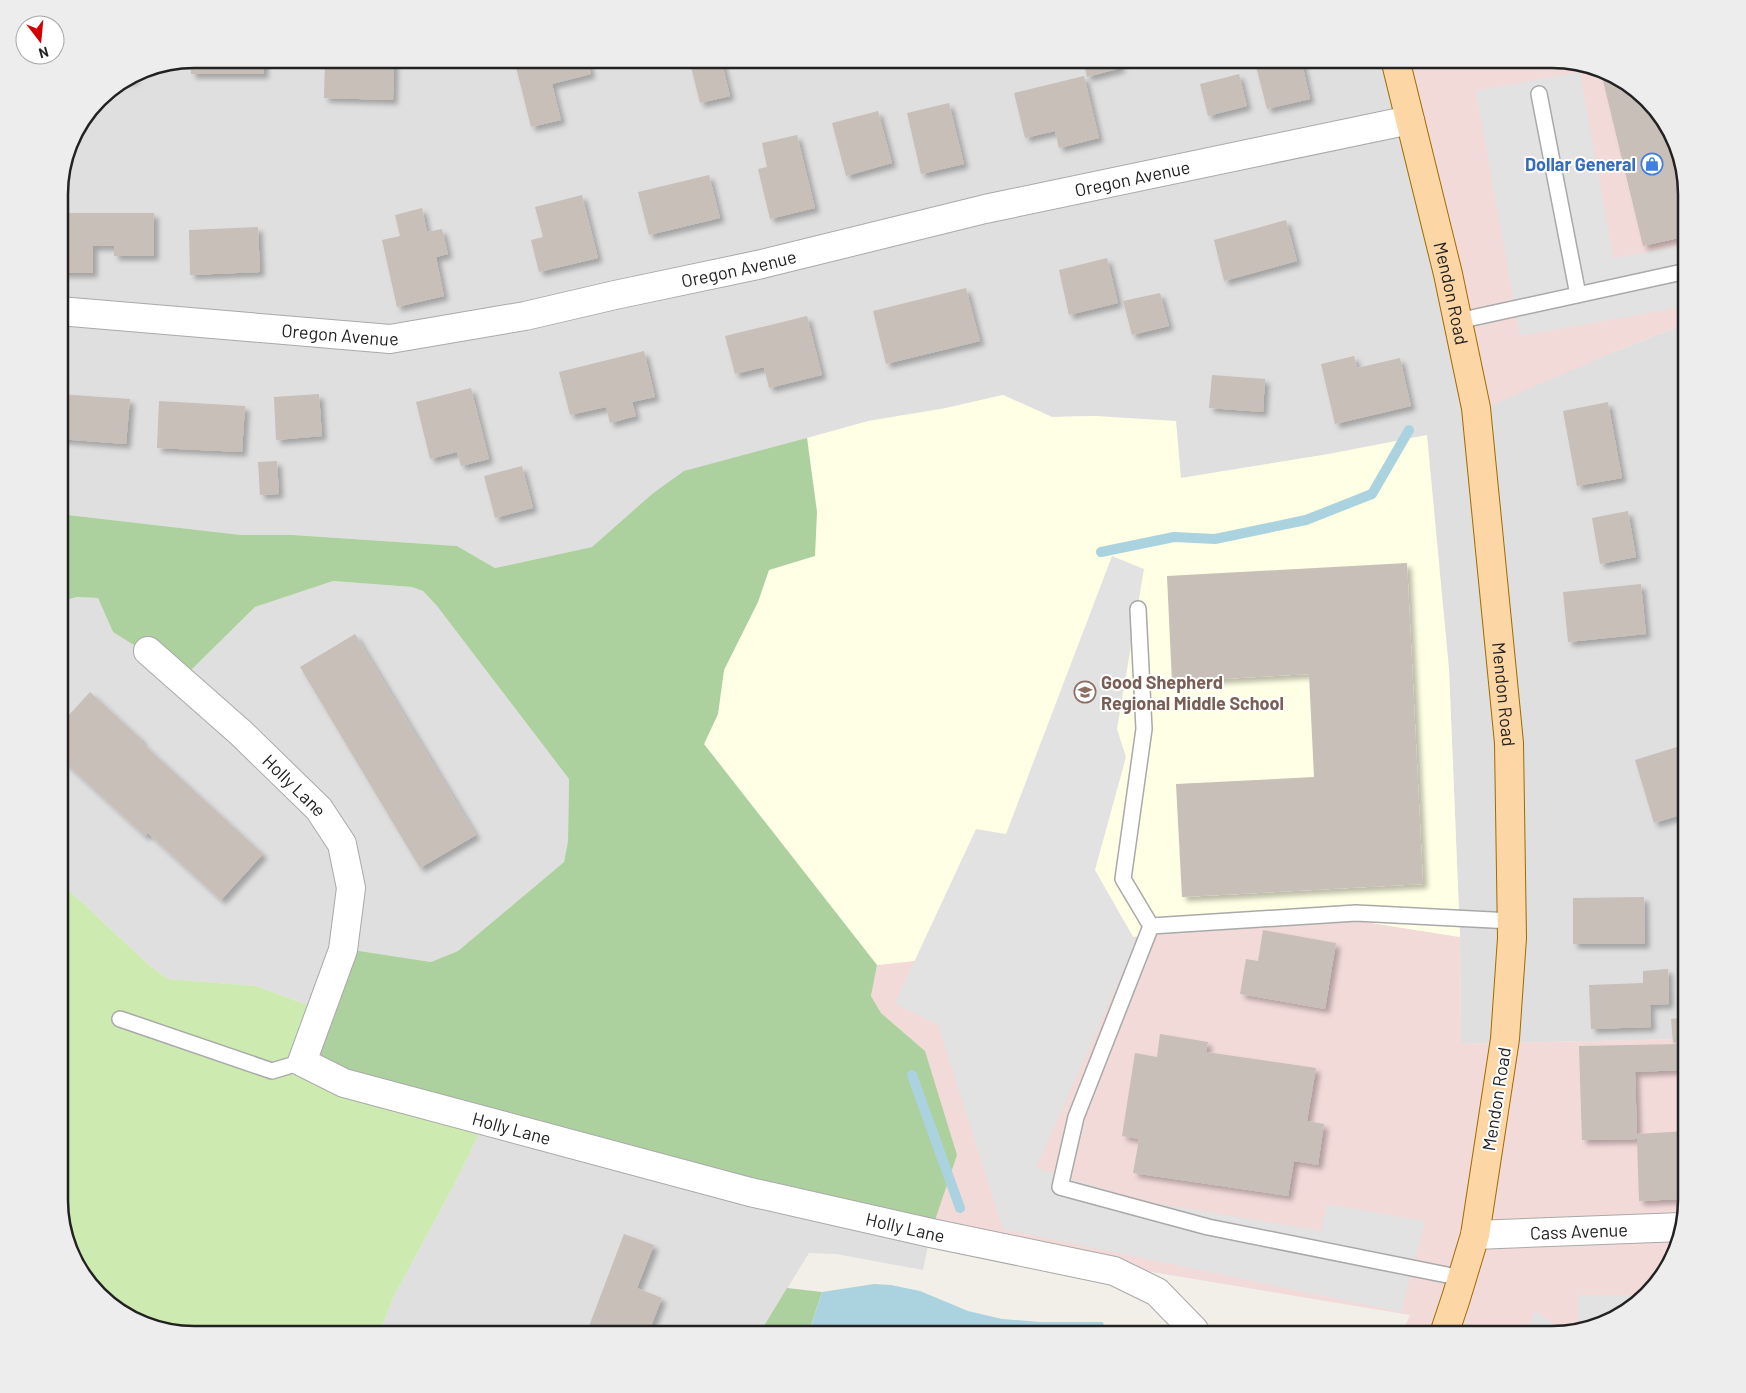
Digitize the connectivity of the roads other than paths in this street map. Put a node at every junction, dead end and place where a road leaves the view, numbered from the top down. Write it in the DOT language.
graph roads {
  1 [pos="1397,68"];
  2 [pos="1539,94"];
  3 [pos="1410,120"];
  4 [pos="1678,274"];
  5 [pos="1578,295"];
  6 [pos="68,312"];
  7 [pos="1458,321"];
  8 [pos="1138,609"];
  9 [pos="148,651"];
  10 [pos="1512,921"];
  11 [pos="1151,926"];
  12 [pos="120,1019"];
  13 [pos="302,1062"];
  14 [pos="1675,1227"];
  15 [pos="1475,1235"];
  16 [pos="1462,1278"];
  17 [pos="1190,1326"];
  18 [pos="1447,1326"];
  1 -- 3 [label="main road, Mendon Road"];
  2 -- 5 [label="lane"];
  3 -- 6 [label="street, Oregon Avenue"];
  3 -- 7 [label="main road, Mendon Road"];
  4 -- 5 [label="lane"];
  5 -- 7 [label="lane"];
  7 -- 10 [label="main road, Mendon Road"];
  8 -- 11 [label="lane"];
  9 -- 13 [label="street, Holly Lane"];
  10 -- 11 [label="lane"];
  10 -- 15 [label="main road, Mendon Road"];
  11 -- 16 [label="lane"];
  12 -- 13 [label="lane"];
  13 -- 17 [label="street, Holly Lane"];
  14 -- 15 [label="street, Cass Avenue"];
  15 -- 16 [label="main road, Mendon Road"];
  16 -- 18 [label="main road, Mendon Road"];
}
